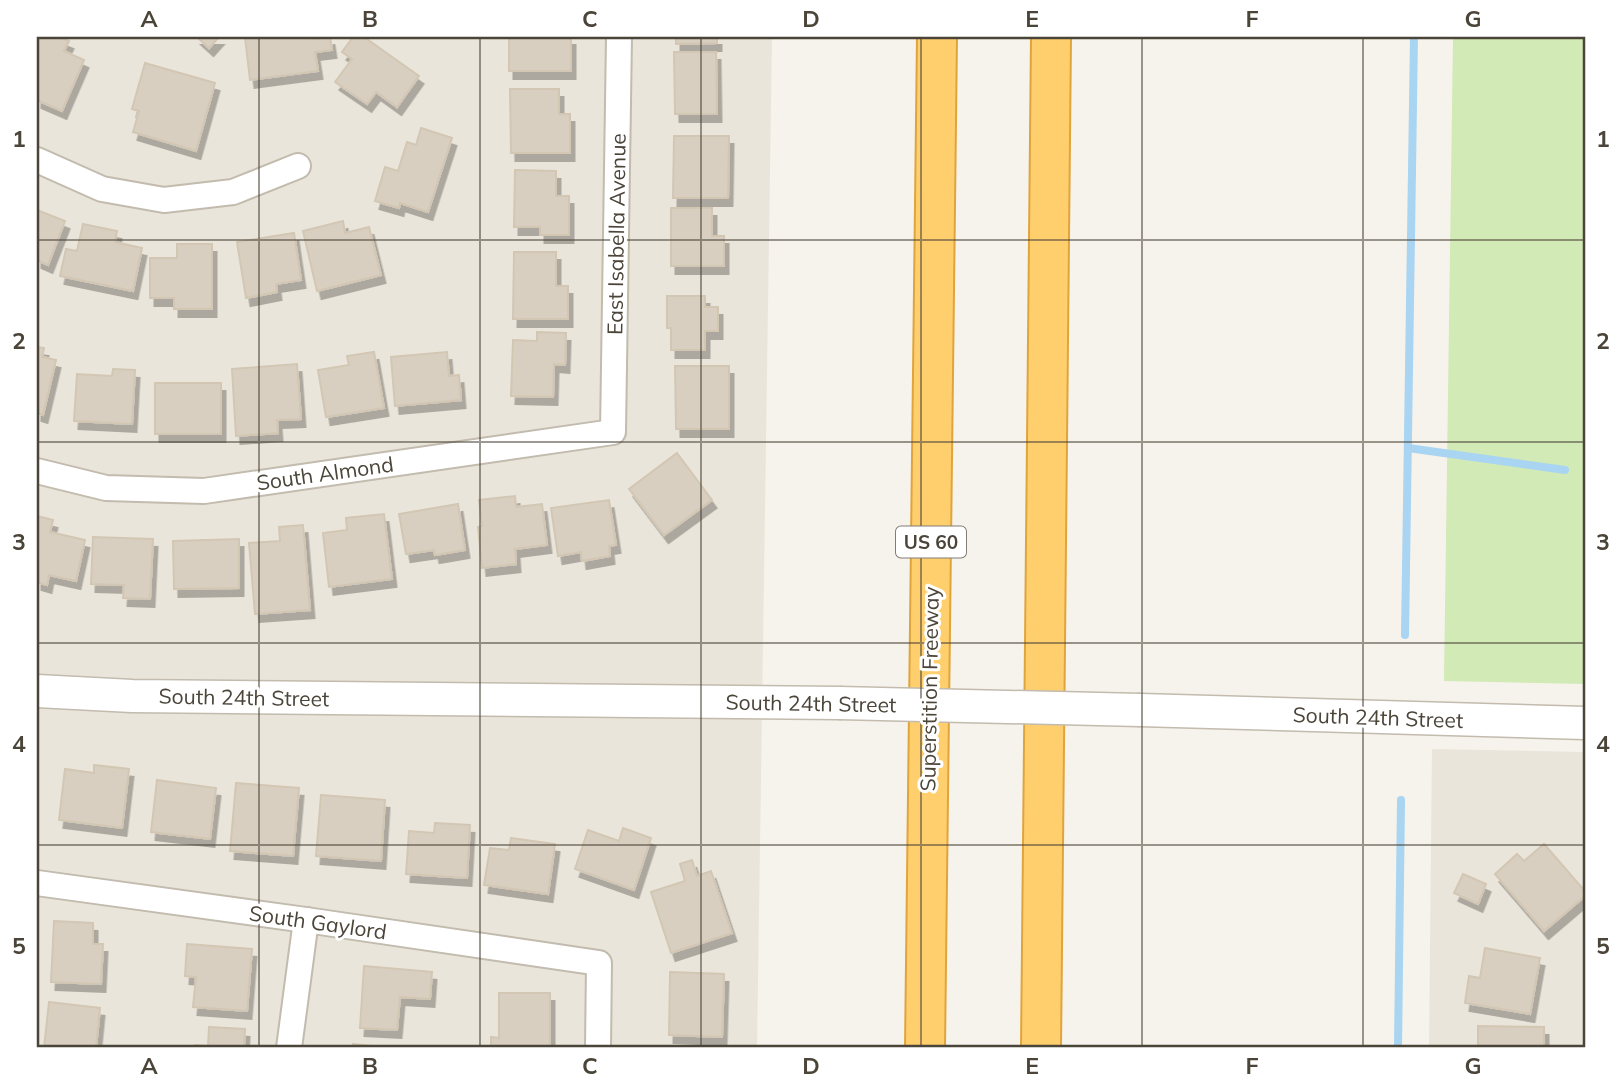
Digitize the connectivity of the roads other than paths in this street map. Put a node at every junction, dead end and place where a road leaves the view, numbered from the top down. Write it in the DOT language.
graph roads {
  1 [pos="619,37"];
  2 [pos="937,37"];
  3 [pos="1054,37"];
  4 [pos="37,160"];
  5 [pos="298,166"];
  6 [pos="613,432"];
  7 [pos="37,471"];
  8 [pos="37,691"];
  9 [pos="1585,723"];
  10 [pos="37,883"];
  11 [pos="306,920"];
  12 [pos="289,1048"];
  13 [pos="598,1048"];
  14 [pos="925,1048"];
  15 [pos="1041,1048"];
  1 -- 6 [label="street, East Isabella Avenue"];
  2 -- 14 [label="highway, Superstition Freeway / US 60"];
  3 -- 15 [label="highway"];
  4 -- 5 [label="street"];
  6 -- 7 [label="street, South Almond"];
  8 -- 9 [label="street, South 24th Street, bridge"];
  10 -- 11 [label="street, South Gaylord"];
  11 -- 12 [label="street"];
  11 -- 13 [label="street, South Gaylord"];
}
